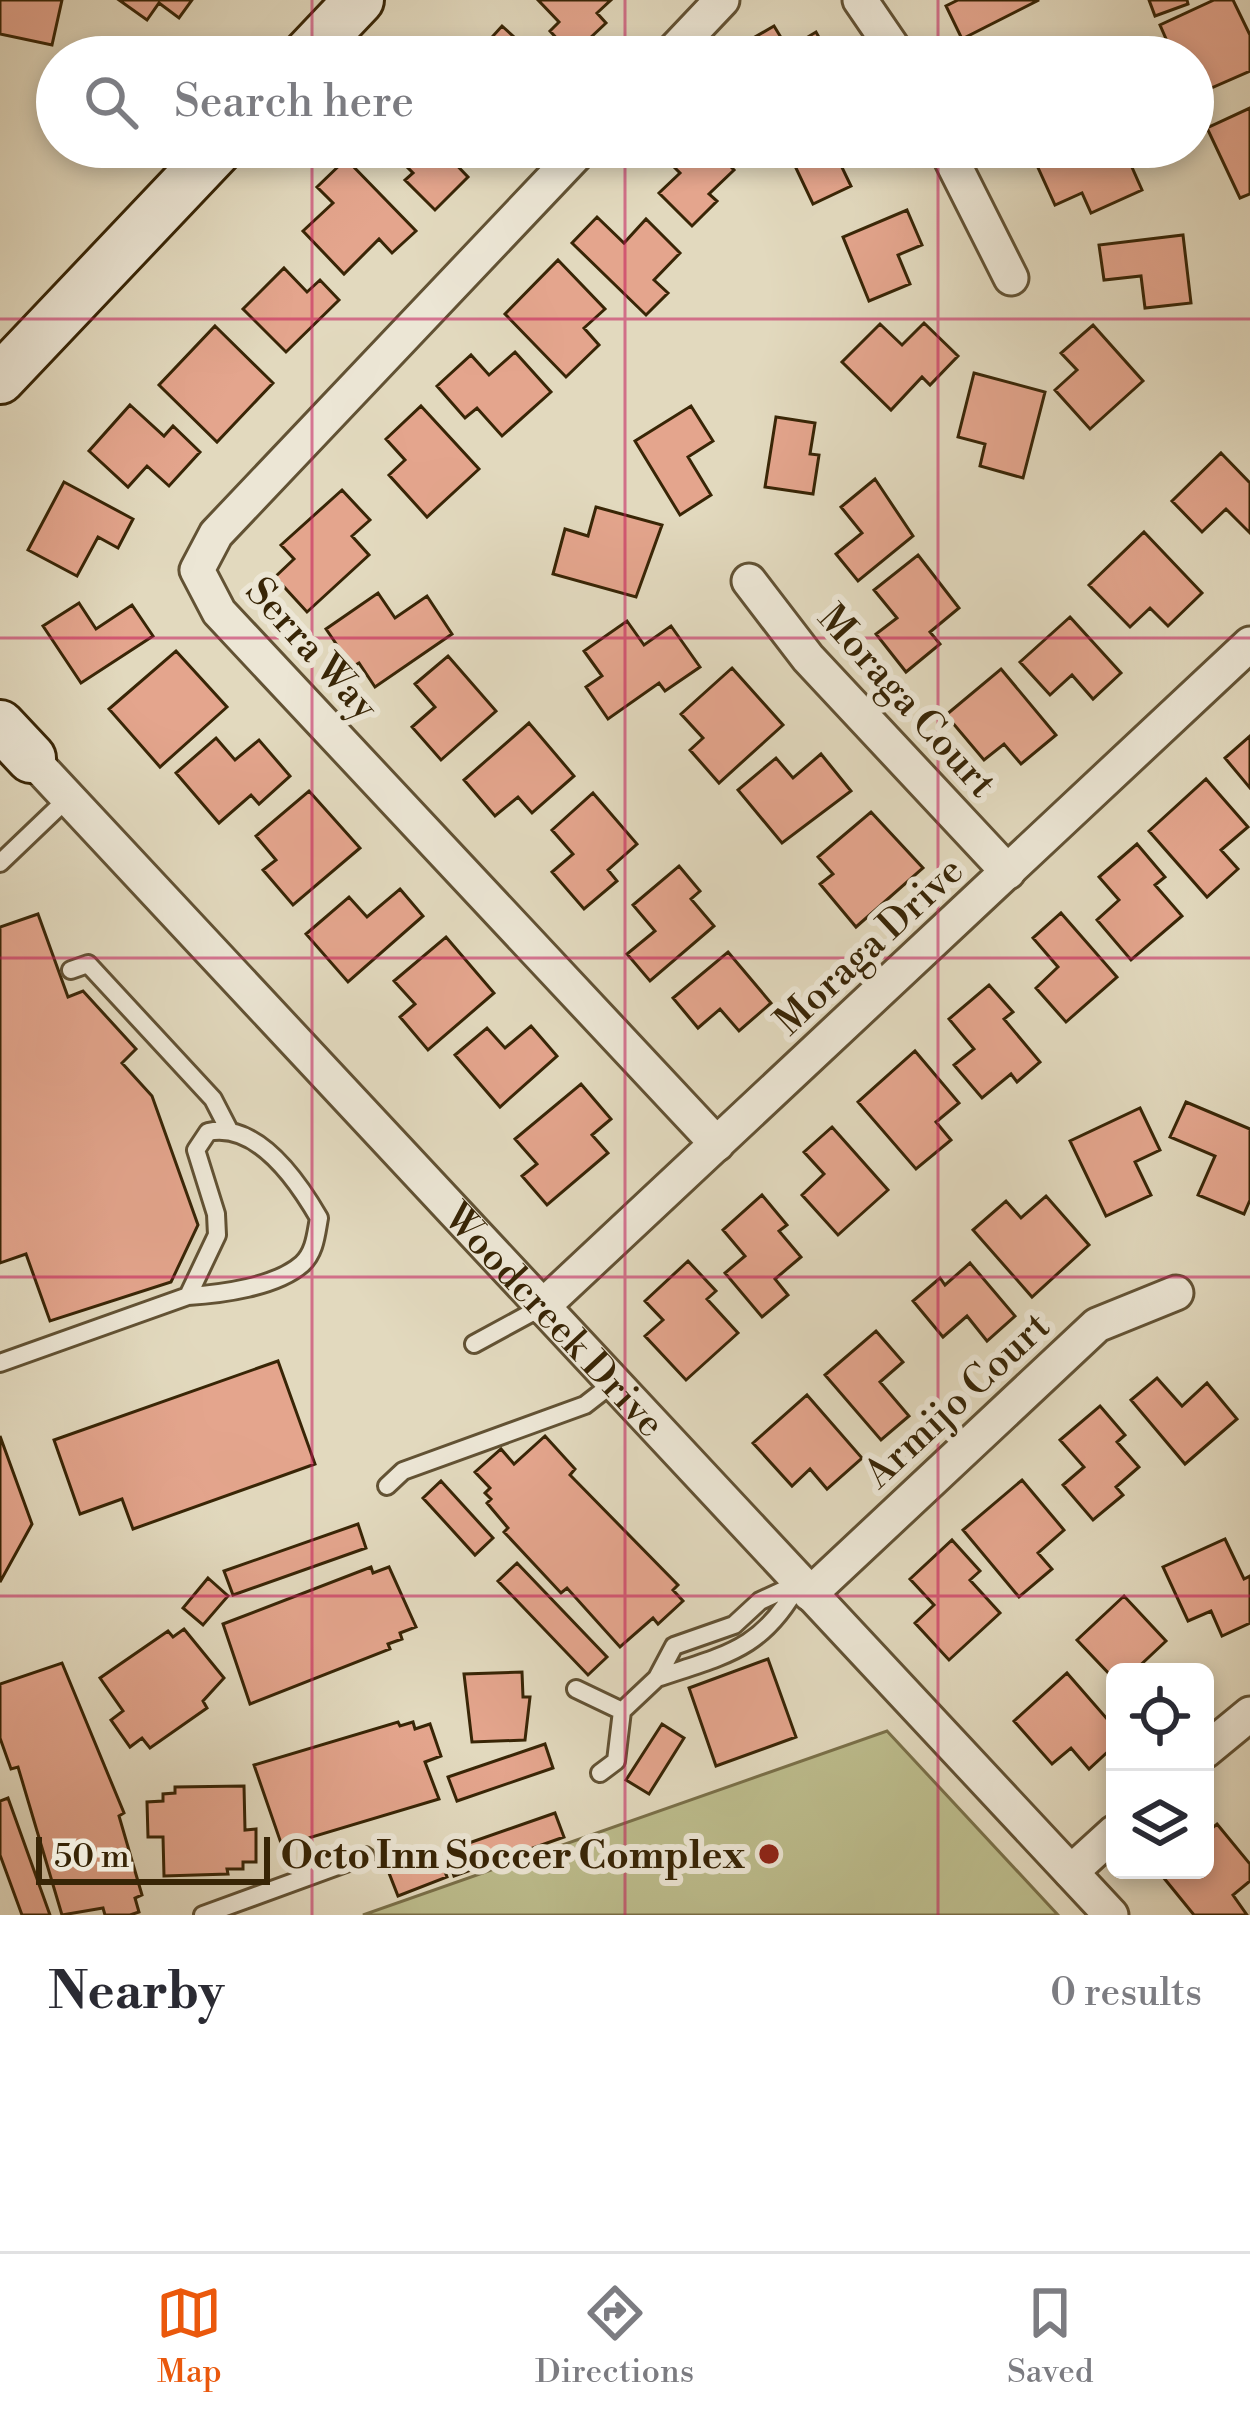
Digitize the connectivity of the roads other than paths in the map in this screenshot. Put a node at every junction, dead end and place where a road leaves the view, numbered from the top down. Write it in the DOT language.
graph roads {
  1 [pos="359,0"];
  2 [pos="722,0"];
  3 [pos="860,0"];
  4 [pos="325,36"];
  5 [pos="688,36"];
  6 [pos="885,36"];
  7 [pos="200,168"];
  8 [pos="563,168"];
  9 [pos="956,168"];
  10 [pos="1011,278"];
  11 [pos="0,379"];
  12 [pos="749,581"];
  13 [pos="1250,644"];
  14 [pos="15,741"];
  15 [pos="68,799"];
  16 [pos="0,862"];
  17 [pos="1008,872"];
  18 [pos="71,970"];
  19 [pos="228,1128"];
  20 [pos="717,1144"];
  21 [pos="1176,1293"];
  22 [pos="188,1296"];
  23 [pos="542,1307"];
  24 [pos="474,1344"];
  25 [pos="0,1363"];
  26 [pos="612,1384"];
  27 [pos="387,1486"];
  28 [pos="805,1588"];
  29 [pos="657,1678"];
  30 [pos="576,1689"];
  31 [pos="622,1712"];
  32 [pos="1250,1714"];
  33 [pos="1214,1743"];
  34 [pos="600,1773"];
  35 [pos="1106,1840"];
  36 [pos="364,1856"];
  37 [pos="1071,1871"];
  38 [pos="203,1915"];
  39 [pos="1111,1915"];
  1 -- 4 [label="street"];
  2 -- 5 [label="street"];
  3 -- 6 [label="street"];
  7 -- 11 [label="street"];
  8 -- 20 [label="street, Serra Way"];
  9 -- 10 [label="street"];
  12 -- 17 [label="street, Moraga Court"];
  13 -- 17 [label="street, Moraga Drive"];
  14 -- 15 [label="street, Woodcreek Drive"];
  15 -- 16 [label="lane"];
  15 -- 23 [label="street, Woodcreek Drive"];
  17 -- 20 [label="street, Moraga Drive"];
  18 -- 19 [label="lane"];
  19 -- 22 [label="lane"];
  19 -- 22 [label="lane"];
  20 -- 23 [label="street, Moraga Drive"];
  21 -- 28 [label="street, Armijo Court"];
  22 -- 25 [label="lane"];
  23 -- 24 [label="lane"];
  23 -- 26 [label="street, Woodcreek Drive"];
  26 -- 27 [label="lane"];
  26 -- 28 [label="street, Woodcreek Drive"];
  28 -- 29 [label="lane"];
  28 -- 29 [label="lane"];
  28 -- 37 [label="street, Woodcreek Drive"];
  29 -- 31 [label="lane"];
  30 -- 31 [label="lane"];
  31 -- 34 [label="lane"];
  32 -- 33 [label="street"];
  35 -- 37 [label="street"];
  36 -- 38 [label="lane"];
  37 -- 39 [label="street, Woodcreek Drive"];
}
